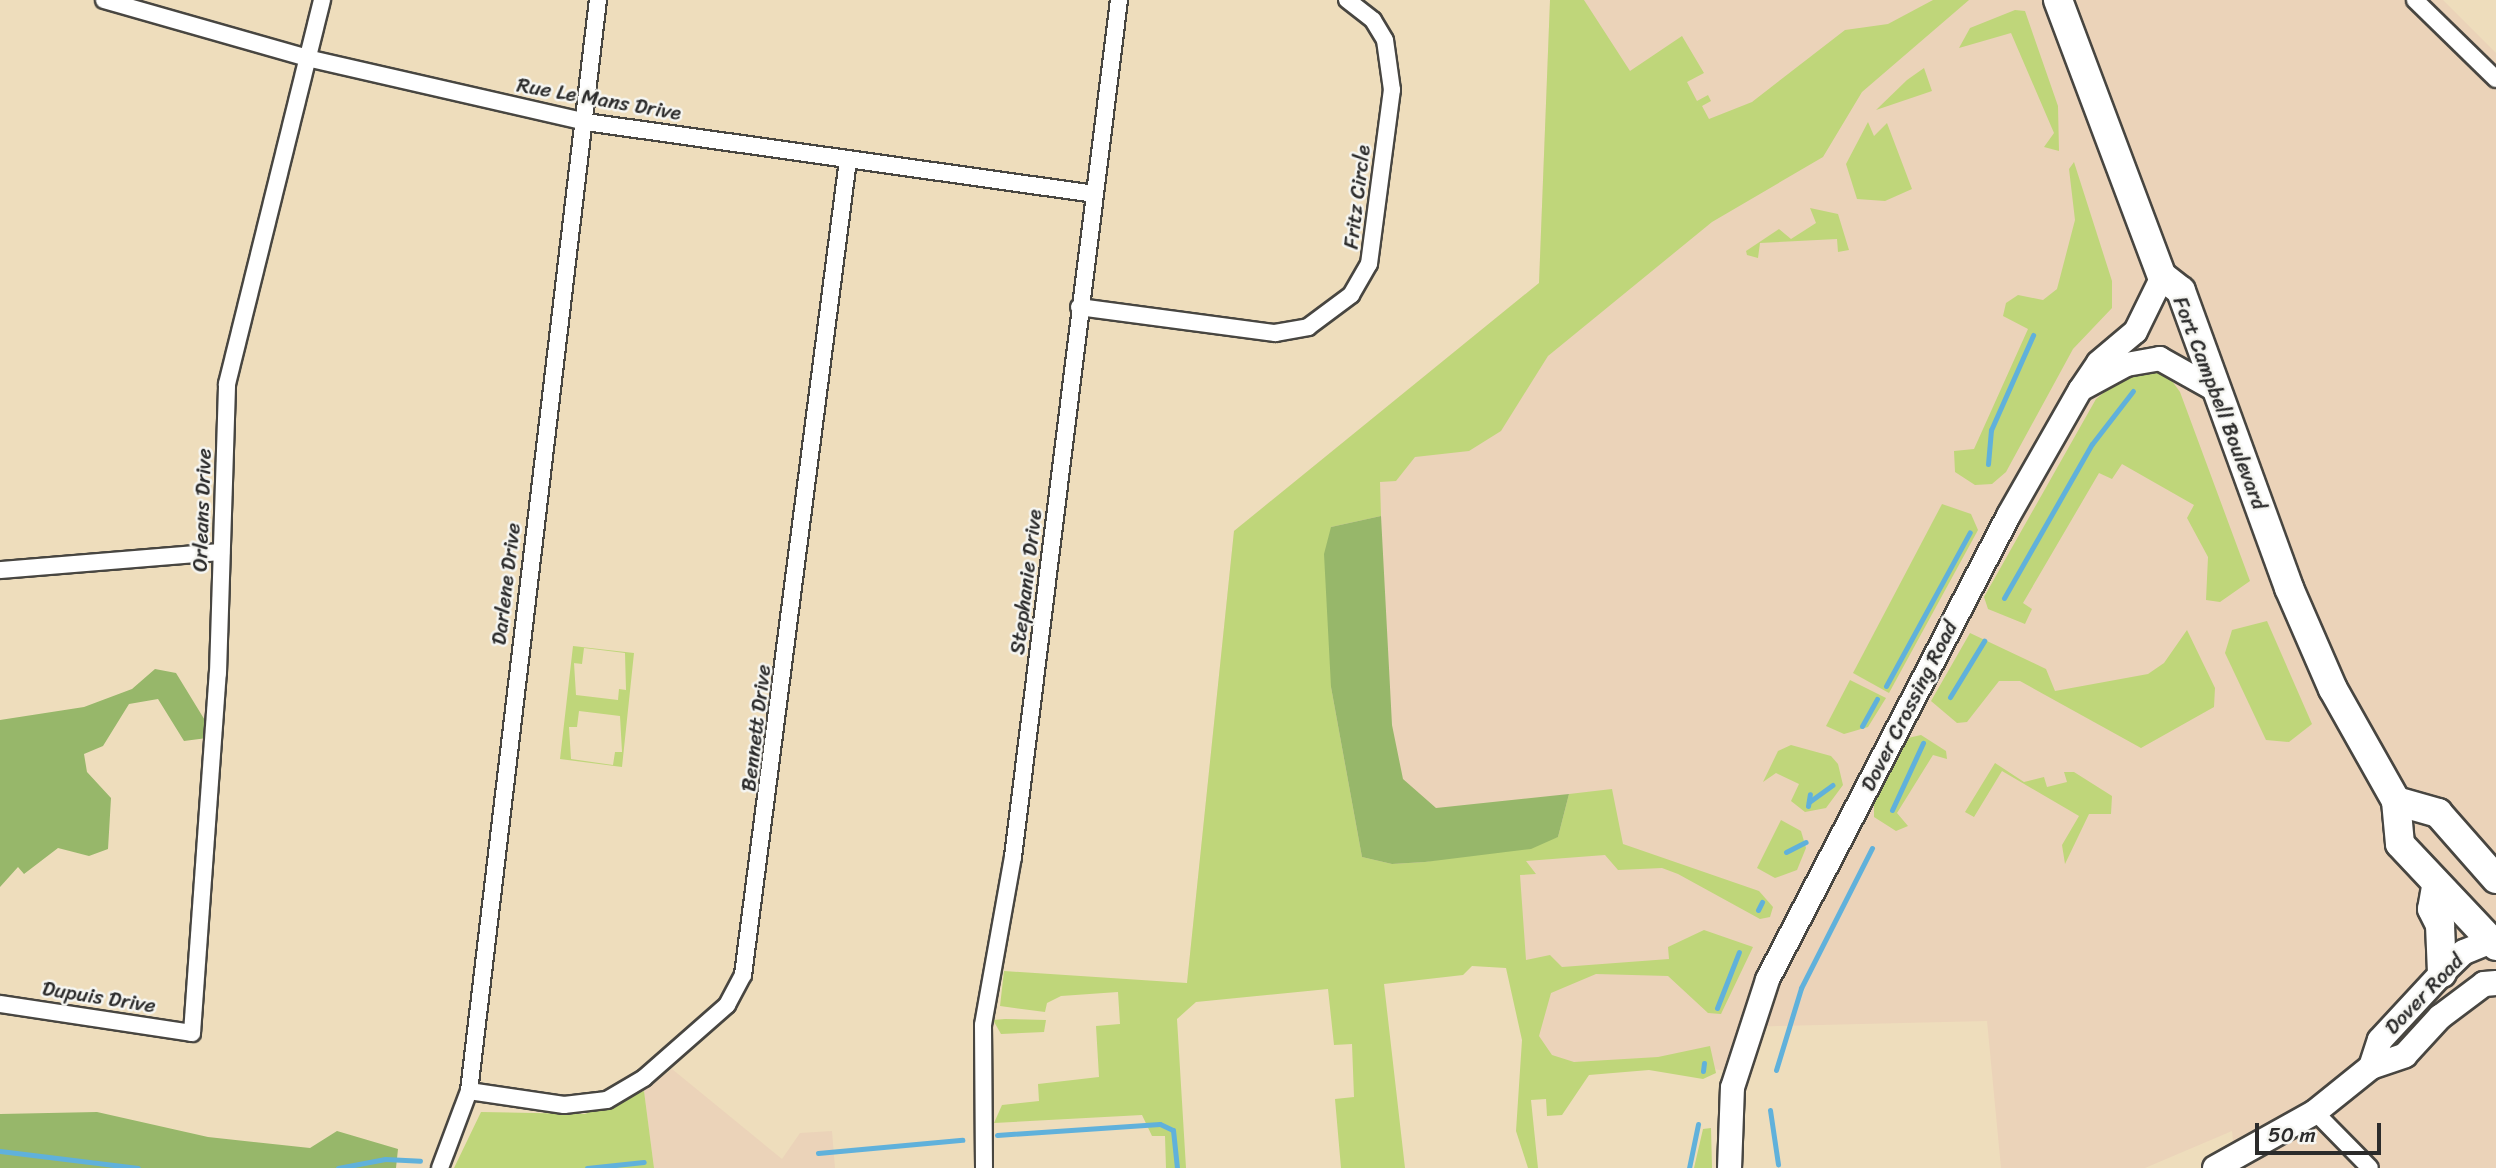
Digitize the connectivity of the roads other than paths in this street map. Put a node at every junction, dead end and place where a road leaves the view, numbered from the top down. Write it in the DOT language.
graph roads {
  1 [pos="104,0"];
  2 [pos="322,0"];
  3 [pos="598,0"];
  4 [pos="1119,0"];
  5 [pos="1347,0"];
  6 [pos="2058,0"];
  7 [pos="2415,0"];
  8 [pos="307,58"];
  9 [pos="2496,79"];
  10 [pos="586,122"];
  11 [pos="848,160"];
  12 [pos="1096,194"];
  13 [pos="2162,276"];
  14 [pos="1079,307"];
  15 [pos="2080,389"];
  16 [pos="2218,391"];
  17 [pos="221,552"];
  18 [pos="0,570"];
  19 [pos="2396,801"];
  20 [pos="2496,878"];
  21 [pos="2436,887"];
  22 [pos="2493,941"];
  23 [pos="2442,972"];
  24 [pos="2496,984"];
  25 [pos="0,1004"];
  26 [pos="192,1032"];
  27 [pos="2371,1067"];
  28 [pos="469,1091"];
  29 [pos="2315,1112"];
  30 [pos="440,1168"];
  31 [pos="984,1168"];
  32 [pos="1729,1168"];
  33 [pos="2215,1168"];
  34 [pos="2370,1168"];
  1 -- 8 [label="street, Rue Le Mans Drive"];
  2 -- 8 [label="street, Orleans Drive"];
  3 -- 10 [label="street, Darlene Drive"];
  4 -- 12 [label="street, Stephanie Drive"];
  5 -- 14 [label="street, Fritz Circle"];
  6 -- 13 [label="highway, Fort Campbell Boulevard"];
  7 -- 9 [label="street"];
  8 -- 10 [label="street, Rue Le Mans Drive"];
  8 -- 17 [label="street, Orleans Drive"];
  10 -- 11 [label="street, Rue Le Mans Drive"];
  10 -- 28 [label="street, Darlene Drive"];
  11 -- 12 [label="street, Rue Le Mans Drive"];
  11 -- 28 [label="street, Bennett Drive"];
  12 -- 14 [label="street, Stephanie Drive"];
  13 -- 15 [label="main road, Dover Crossing Road"];
  13 -- 16 [label="highway, Fort Campbell Boulevard"];
  14 -- 31 [label="street, Stephanie Drive"];
  15 -- 16 [label="main road"];
  15 -- 32 [label="main road, Dover Crossing Road"];
  16 -- 19 [label="highway, Fort Campbell Boulevard"];
  17 -- 18 [label="street"];
  17 -- 26 [label="street, Orleans Drive"];
  19 -- 20 [label="highway"];
  19 -- 21 [label="highway, Fort Campbell Boulevard"];
  21 -- 22 [label="highway, Fort Campbell Boulevard"];
  21 -- 23 [label="highway"];
  22 -- 23 [label="main road, Dover Road"];
  23 -- 27 [label="main road, Dover Road"];
  24 -- 27 [label="main road, Dover Road"];
  25 -- 26 [label="street, Dupuis Drive"];
  27 -- 29 [label="main road, Dover Road"];
  28 -- 30 [label="street, Darlene Drive"];
  29 -- 33 [label="main road, Dover Road"];
  29 -- 34 [label="street"];
}
